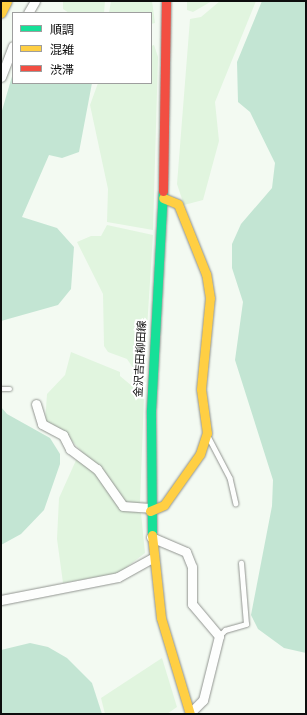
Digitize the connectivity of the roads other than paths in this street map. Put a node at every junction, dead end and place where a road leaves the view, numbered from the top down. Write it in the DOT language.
graph roads {
  1 [pos="7,1"];
  2 [pos="35,1"];
  3 [pos="166,1"];
  4 [pos="29,12"];
  5 [pos="1,13"];
  6 [pos="12,49"];
  7 [pos="1,77"];
  8 [pos="163,198"];
  9 [pos="1,389"];
  10 [pos="10,389"];
  11 [pos="36,404"];
  12 [pos="207,433"];
  13 [pos="236,503"];
  14 [pos="150,509"];
  15 [pos="151,537"];
  16 [pos="152,558"];
  17 [pos="242,563"];
  18 [pos="1,600"];
  19 [pos="219,636"];
  20 [pos="190,714"];
  1 -- 5 [label="main road"];
  2 -- 4 [label="street"];
  3 -- 8 [label="main road, 金沢吉田柳田線"];
  6 -- 7 [label="street"];
  8 -- 12 [label="main road"];
  8 -- 14 [label="main road, 金沢吉田柳田線"];
  9 -- 10 [label="lane"];
  11 -- 14 [label="street"];
  12 -- 13 [label="lane"];
  12 -- 14 [label="main road"];
  14 -- 15 [label="main road, 金沢吉田柳田線"];
  15 -- 16 [label="main road, 金沢吉田柳田線"];
  15 -- 19 [label="street"];
  16 -- 18 [label="street"];
  16 -- 20 [label="main road, 金沢吉田柳田線"];
  17 -- 19 [label="lane"];
  19 -- 20 [label="street"];
}
